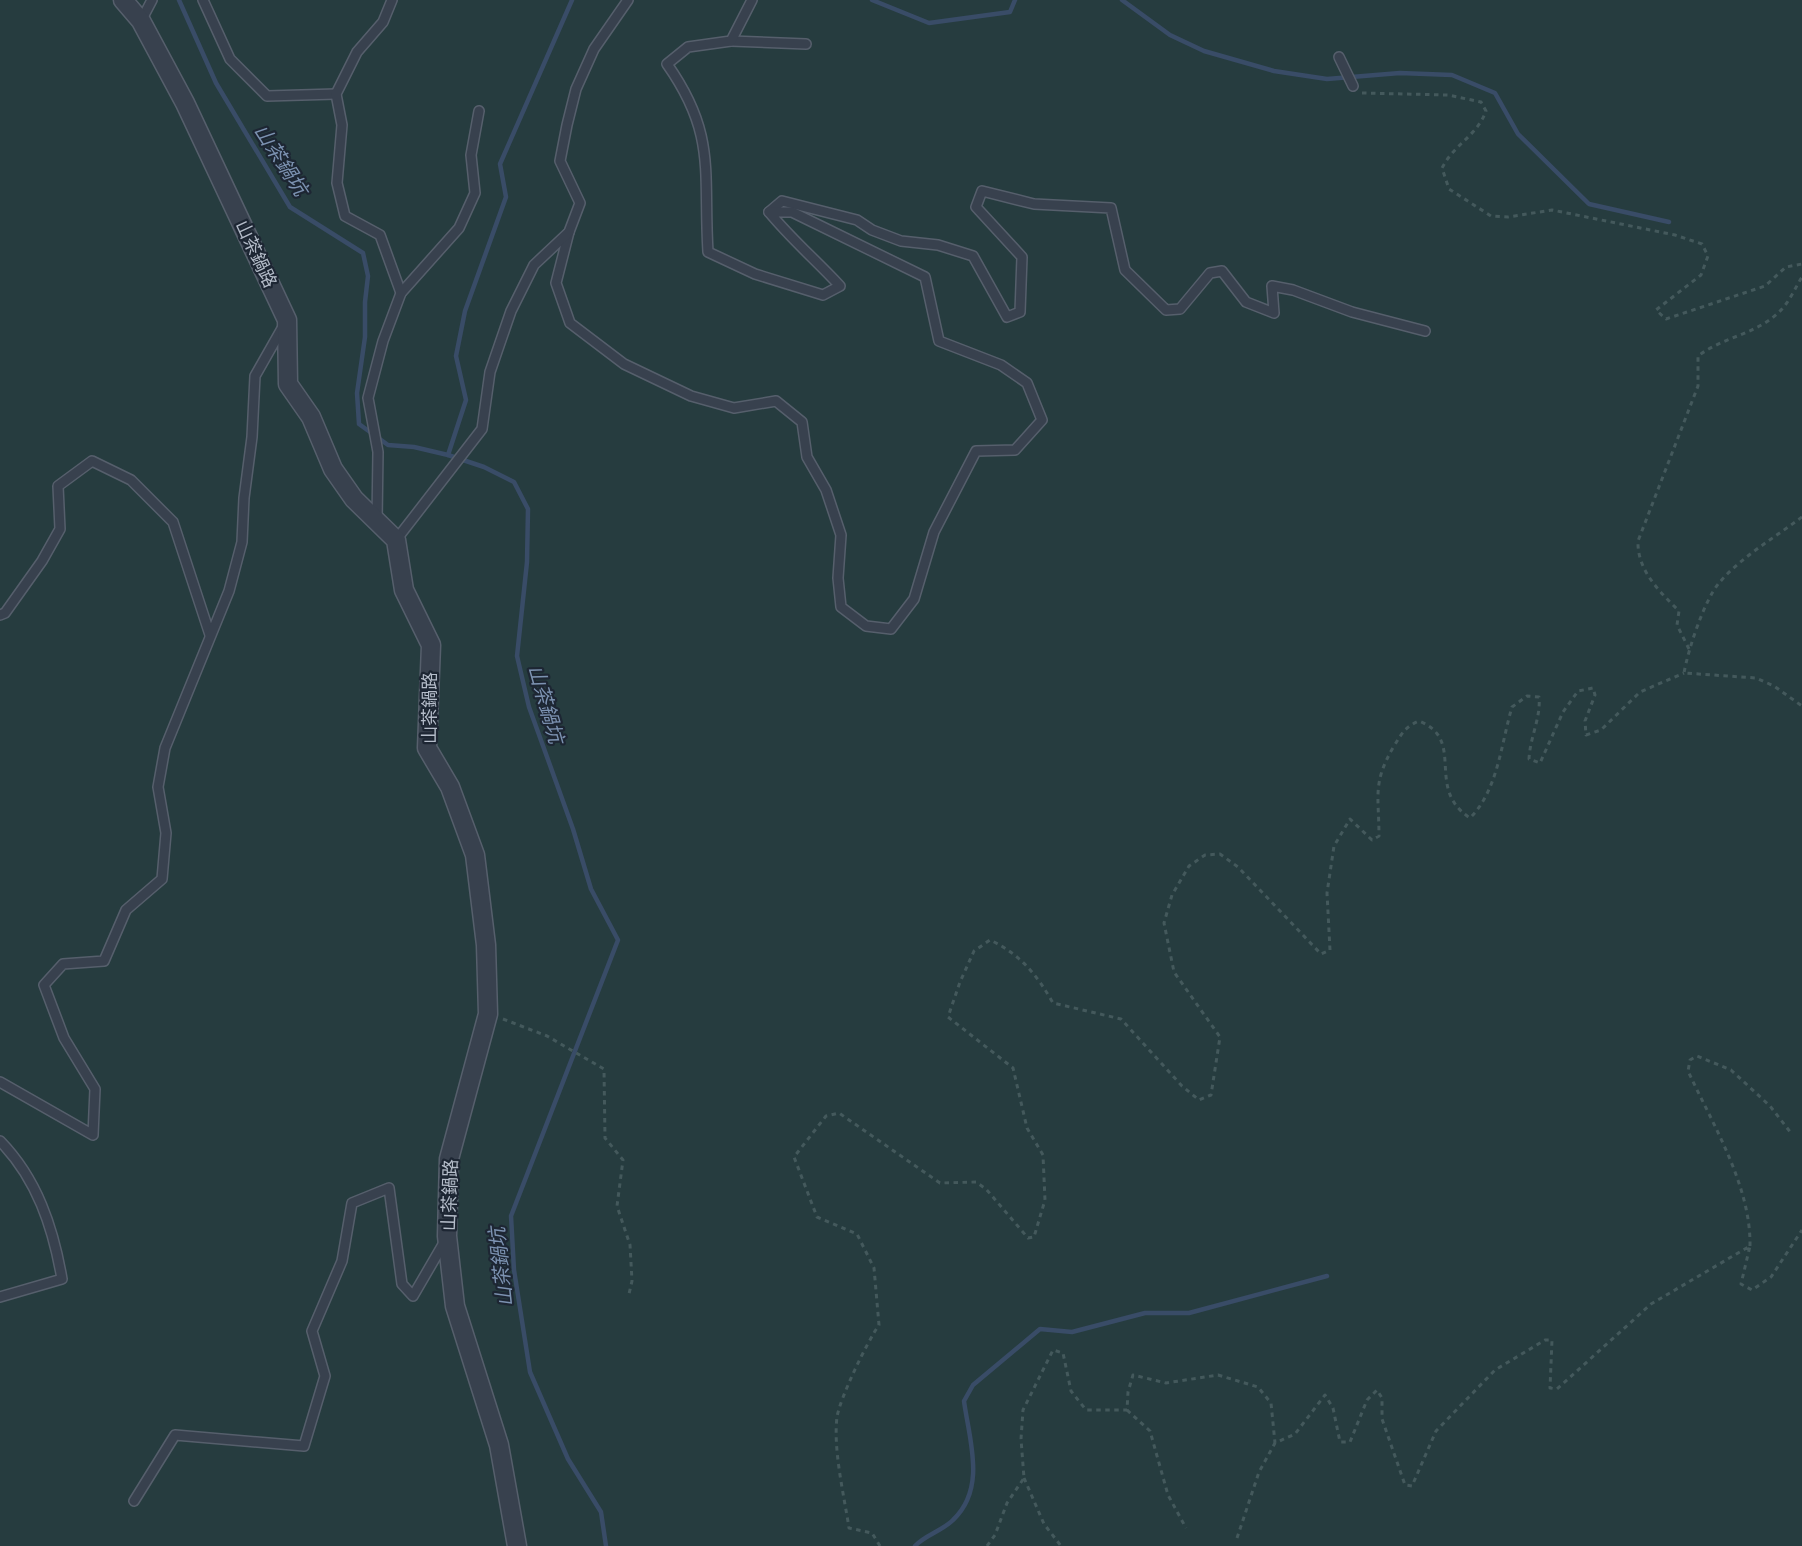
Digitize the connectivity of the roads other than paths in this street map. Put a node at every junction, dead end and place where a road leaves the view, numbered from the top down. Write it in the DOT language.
graph roads {
  1 [pos="123,0"];
  2 [pos="152,0"];
  3 [pos="203,0"];
  4 [pos="392,0"];
  5 [pos="628,0"];
  6 [pos="752,0"];
  7 [pos="141,21"];
  8 [pos="731,40"];
  9 [pos="806,44"];
  10 [pos="1340,57"];
  11 [pos="1353,86"];
  12 [pos="336,94"];
  13 [pos="479,111"];
  14 [pos="769,212"];
  15 [pos="569,232"];
  16 [pos="401,293"];
  17 [pos="287,320"];
  18 [pos="1425,331"];
  19 [pos="377,521"];
  20 [pos="396,540"];
  21 [pos="0,615"];
  22 [pos="210,635"];
  23 [pos="0,1082"];
  24 [pos="0,1141"];
  25 [pos="447,1236"];
  26 [pos="0,1297"];
  27 [pos="134,1501"];
  28 [pos="518,1546"];
  1 -- 7 [label="street, 山茶鍋路"];
  2 -- 7 [label="lane"];
  3 -- 12 [label="lane"];
  4 -- 12 [label="lane"];
  5 -- 15 [label="lane"];
  6 -- 8 [label="lane"];
  7 -- 17 [label="street, 山茶鍋路"];
  8 -- 9 [label="lane"];
  8 -- 14 [label="lane"];
  10 -- 11 [label="lane"];
  12 -- 16 [label="lane"];
  13 -- 16 [label="lane"];
  14 -- 15 [label="lane"];
  14 -- 18 [label="lane"];
  15 -- 20 [label="lane"];
  16 -- 19 [label="lane"];
  17 -- 19 [label="street, 山茶鍋路"];
  17 -- 22 [label="lane"];
  19 -- 20 [label="street, 山茶鍋路"];
  20 -- 25 [label="street, 山茶鍋路"];
  21 -- 22 [label="lane"];
  22 -- 23 [label="lane"];
  24 -- 26 [label="lane"];
  25 -- 27 [label="lane"];
  25 -- 28 [label="street, 山茶鍋路"];
}
